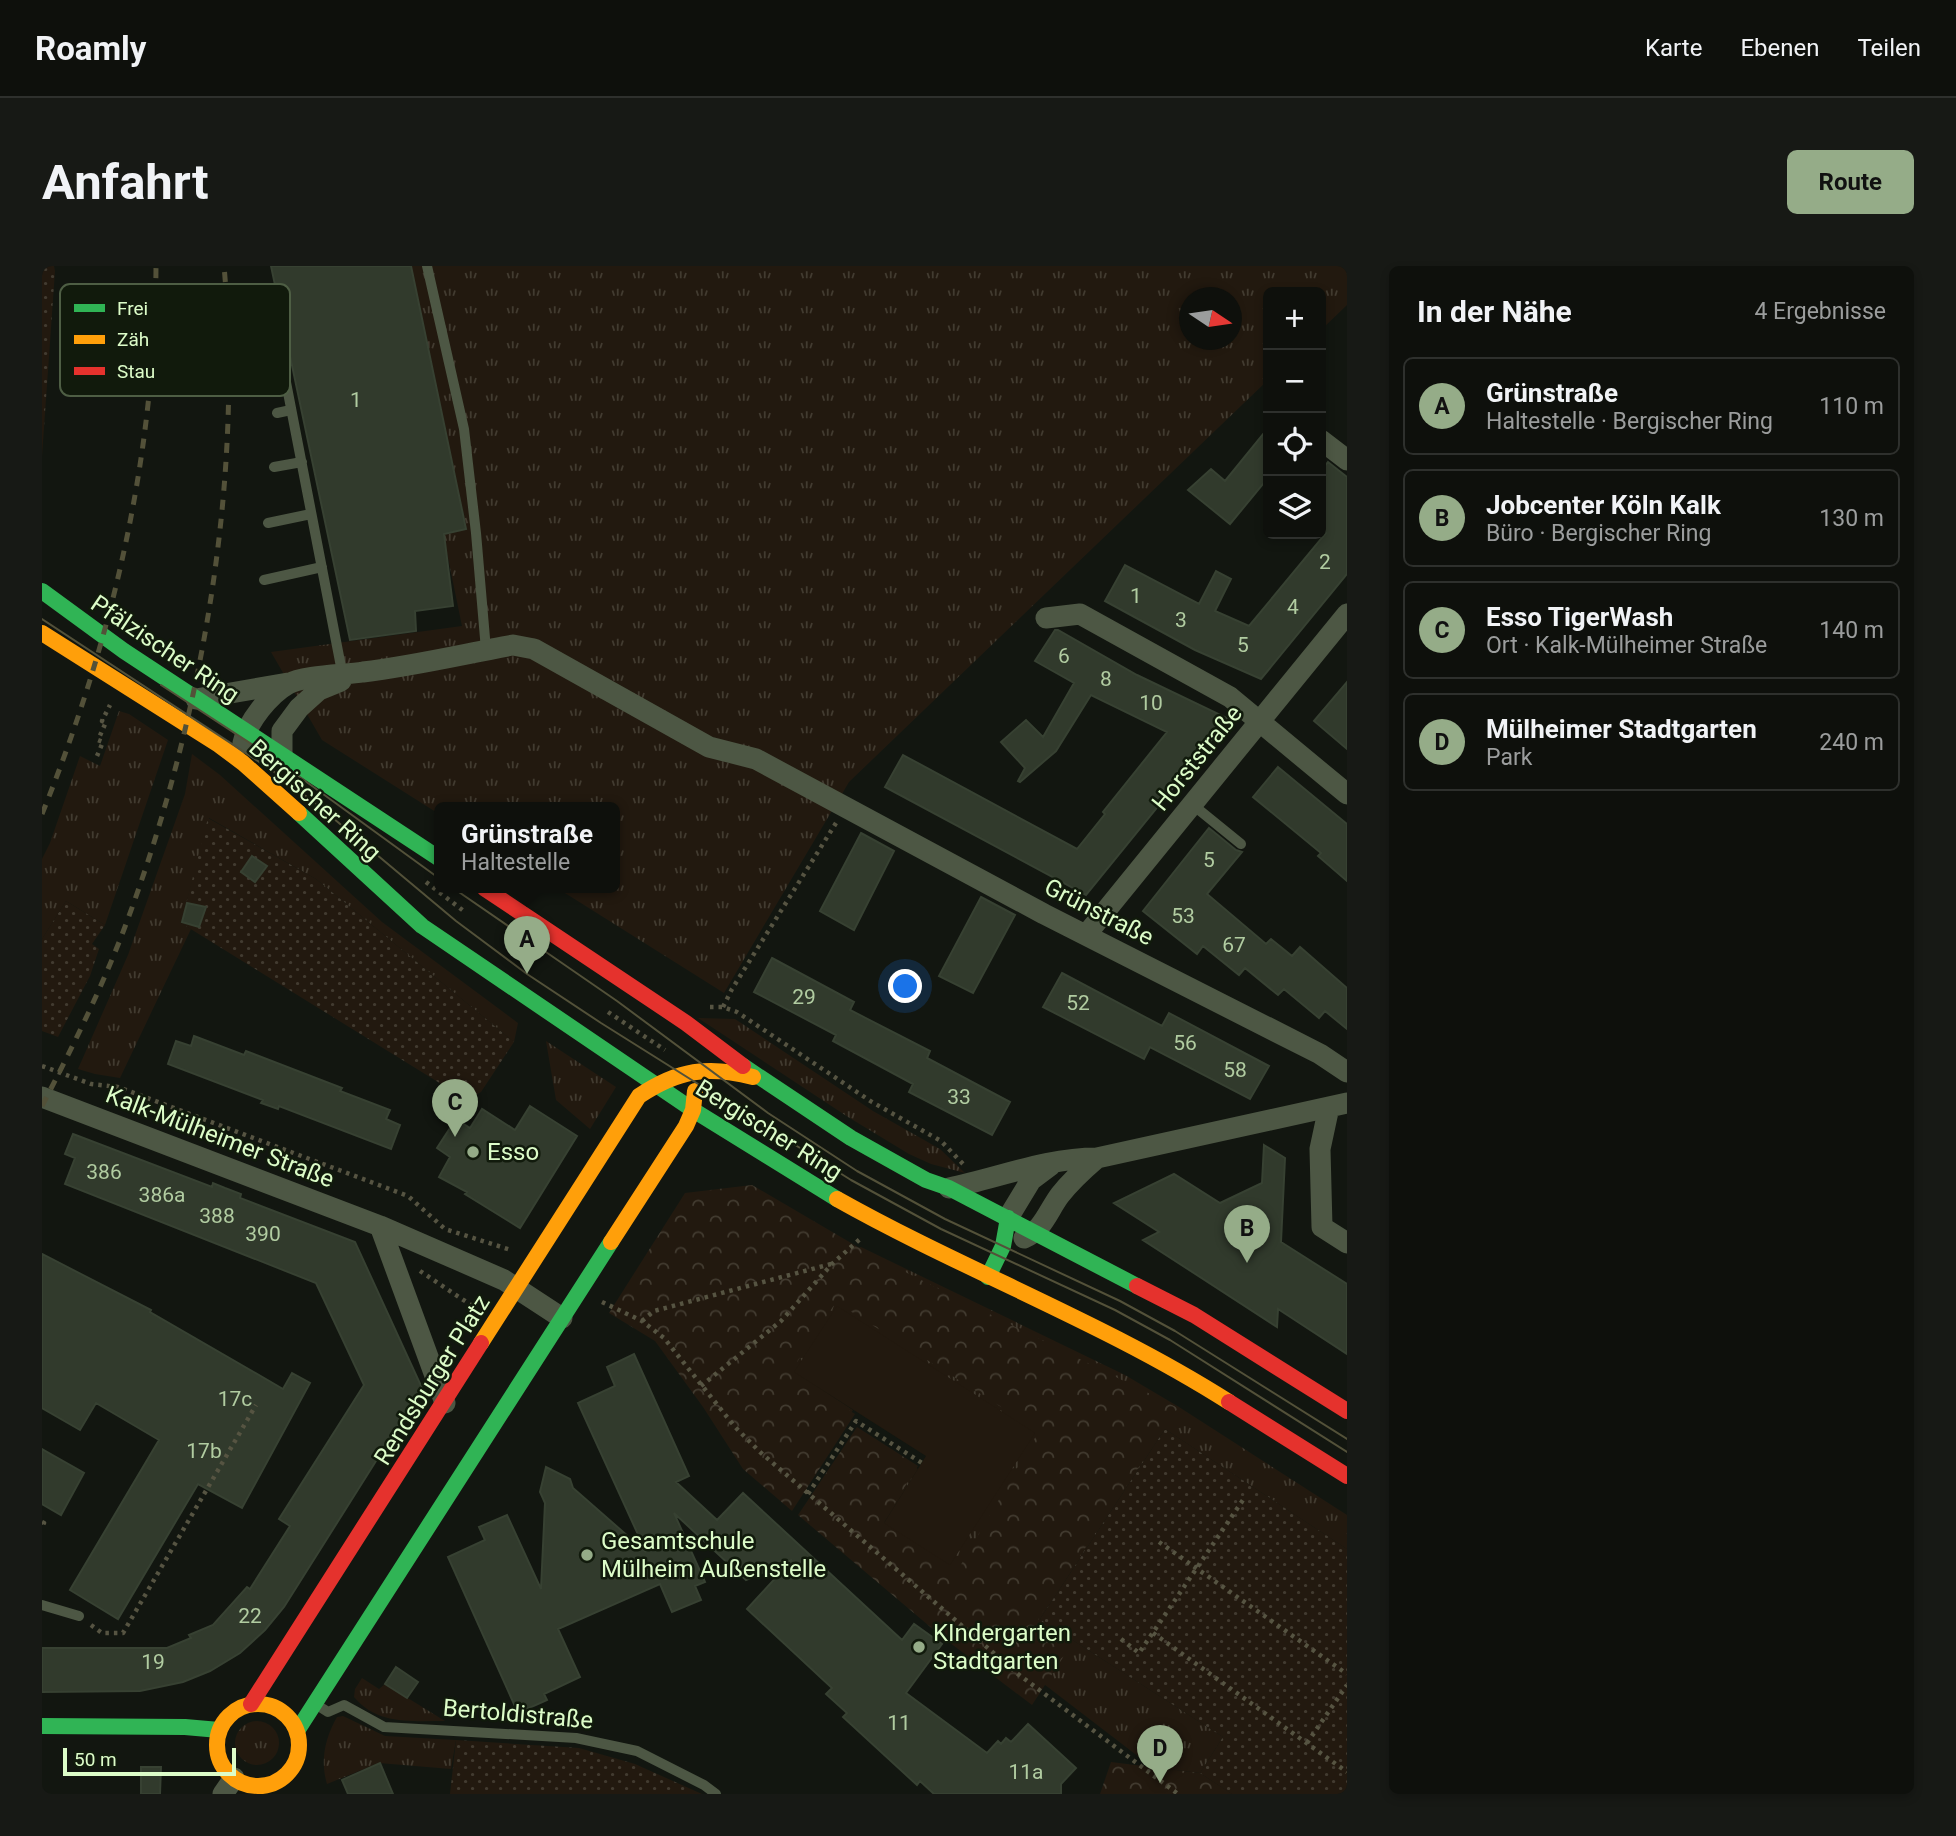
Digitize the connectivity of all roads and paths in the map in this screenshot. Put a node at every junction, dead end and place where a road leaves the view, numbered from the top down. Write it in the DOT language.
graph roads {
  1 [pos="427,266"];
  2 [pos="288,396"];
  3 [pos="291,410"];
  4 [pos="277,413"];
  5 [pos="1326,444"];
  6 [pos="1347,460"];
  7 [pos="302,462"];
  8 [pos="274,467"];
  9 [pos="311,514"];
  10 [pos="268,523"];
  11 [pos="321,567"];
  12 [pos="264,580"];
  13 [pos="42,591"];
  14 [pos="1347,614"];
  15 [pos="1046,618"];
  16 [pos="42,633"];
  17 [pos="486,650"];
  18 [pos="349,675"];
  19 [pos="290,683"];
  20 [pos="115,695"];
  21 [pos="196,699"];
  22 [pos="1261,722"];
  23 [pos="246,731"];
  24 [pos="219,745"];
  25 [pos="273,749"];
  26 [pos="97,756"];
  27 [pos="243,763"];
  28 [pos="1347,794"];
  29 [pos="1193,804"];
  30 [pos="846,807"];
  31 [pos="1241,844"];
  32 [pos="434,856"];
  33 [pos="418,877"];
  34 [pos="434,889"];
  35 [pos="439,893"];
  36 [pos="491,893"];
  37 [pos="465,912"];
  38 [pos="1086,935"];
  39 [pos="723,1007"];
  40 [pos="608,1012"];
  41 [pos="686,1023"];
  42 [pos="665,1050"];
  43 [pos="696,1061"];
  44 [pos="42,1066"];
  45 [pos="1347,1072"];
  46 [pos="641,1075"];
  47 [pos="760,1079"];
  48 [pos="655,1085"];
  49 [pos="42,1097"];
  50 [pos="1338,1105"];
  51 [pos="693,1110"];
  52 [pos="1097,1158"];
  53 [pos="1056,1162"];
  54 [pos="949,1188"];
  55 [pos="1008,1218"];
  56 [pos="380,1226"];
  57 [pos="1037,1233"];
  58 [pos="860,1238"];
  59 [pos="1347,1243"];
  60 [pos="1003,1246"];
  61 [pos="522,1253"];
  62 [pos="832,1264"];
  63 [pos="988,1277"];
  64 [pos="517,1288"];
  65 [pos="581,1288"];
  66 [pos="562,1318"];
  67 [pos="642,1321"];
  68 [pos="701,1386"];
  69 [pos="445,1403"];
  70 [pos="256,1405"];
  71 [pos="1347,1411"];
  72 [pos="922,1462"];
  73 [pos="1347,1476"];
  74 [pos="808,1494"];
  75 [pos="1245,1497"];
  76 [pos="1159,1542"];
  77 [pos="1197,1568"];
  78 [pos="42,1605"];
  79 [pos="79,1616"];
  80 [pos="1153,1633"];
  81 [pos="1121,1639"];
  82 [pos="1347,1674"];
  83 [pos="1347,1685"];
  84 [pos="314,1702"];
  85 [pos="251,1704"];
  86 [pos="42,1726"];
  87 [pos="219,1730"];
  88 [pos="297,1731"];
  89 [pos="1307,1743"];
  90 [pos="1347,1772"];
  91 [pos="285,1776"];
  92 [pos="229,1786"];
  93 [pos="296,1794"];
  94 [pos="716,1794"];
  95 [pos="1178,1794"];
  1 -- 17 [label="lane"];
  2 -- 3 [label="lane"];
  3 -- 4 [label="lane"];
  3 -- 7 [label="lane"];
  5 -- 6 [label="street"];
  7 -- 8 [label="lane"];
  7 -- 9 [label="lane"];
  9 -- 10 [label="lane"];
  9 -- 11 [label="lane"];
  11 -- 12 [label="lane"];
  11 -- 18 [label="lane"];
  13 -- 21 [label="main road, Pfälzischer Ring"];
  14 -- 22 [label="street, Horststraße"];
  15 -- 22 [label="street"];
  16 -- 24 [label="main road, Pfälzischer Ring"];
  17 -- 18 [label="street, Grünstraße"];
  17 -- 30 [label="street, Grünstraße"];
  18 -- 19 [label="street, Grünstraße"];
  18 -- 25 [label="street, Grünstraße"];
  19 -- 21 [label="street, Grünstraße"];
  19 -- 23 [label="street"];
  20 -- 26 [label="path"];
  21 -- 23 [label="main road, Pfälzischer Ring"];
  22 -- 28 [label="street"];
  22 -- 29 [label="street, Horststraße"];
  23 -- 25 [label="main road, Pfälzischer Ring"];
  23 -- 27 [label="street"];
  24 -- 27 [label="main road, Bergischer Ring"];
  25 -- 32 [label="main road, Bergischer Ring"];
  27 -- 46 [label="main road, Bergischer Ring"];
  29 -- 31 [label="lane"];
  29 -- 38 [label="street, Horststraße"];
  30 -- 38 [label="street, Grünstraße"];
  30 -- 39 [label="path"];
  33 -- 34 [label="path"];
  35 -- 37 [label="path"];
  36 -- 41 [label="main road, Bergischer Ring"];
  38 -- 45 [label="street, Grünstraße"];
  40 -- 42 [label="path"];
  41 -- 42 [label="path"];
  41 -- 43 [label="main road"];
  41 -- 47 [label="main road, Bergischer Ring"];
  42 -- 46 [label="path"];
  43 -- 47 [label="main road"];
  43 -- 48 [label="main road"];
  43 -- 51 [label="main road"];
  44 -- 61 [label="path"];
  46 -- 48 [label="main road, Bergischer Ring"];
  47 -- 54 [label="main road, Bergischer Ring"];
  48 -- 51 [label="main road, Bergischer Ring"];
  48 -- 64 [label="main road, Rendsburger Platz"];
  49 -- 56 [label="street, Kalk-Mülheimer Straße"];
  50 -- 52 [label="street"];
  50 -- 59 [label="street"];
  51 -- 63 [label="main road, Bergischer Ring"];
  51 -- 65 [label="main road"];
  52 -- 53 [label="street"];
  52 -- 57 [label="street"];
  53 -- 54 [label="street"];
  53 -- 55 [label="street"];
  54 -- 55 [label="main road, Bergischer Ring"];
  55 -- 57 [label="main road, Bergischer Ring"];
  55 -- 60 [label="main road"];
  56 -- 64 [label="street, Kalk-Mülheimer Straße"];
  56 -- 69 [label="street"];
  57 -- 60 [label="street"];
  57 -- 71 [label="main road, Bergischer Ring"];
  58 -- 62 [label="path"];
  60 -- 63 [label="main road"];
  62 -- 67 [label="path"];
  62 -- 68 [label="path"];
  63 -- 73 [label="main road, Bergischer Ring"];
  64 -- 66 [label="street, Kalk-Mülheimer Straße"];
  64 -- 69 [label="main road, Rendsburger Platz"];
  65 -- 66 [label="main road"];
  65 -- 67 [label="path"];
  66 -- 84 [label="main road"];
  67 -- 68 [label="path"];
  68 -- 74 [label="path"];
  69 -- 85 [label="main road, Rendsburger Platz"];
  70 -- 79 [label="path"];
  72 -- 74 [label="path"];
  74 -- 95 [label="path"];
  75 -- 77 [label="path"];
  76 -- 77 [label="path"];
  77 -- 80 [label="path"];
  77 -- 82 [label="path"];
  78 -- 79 [label="lane"];
  80 -- 81 [label="path"];
  80 -- 89 [label="path"];
  83 -- 89 [label="path"];
  84 -- 88 [label="main road"];
  84 -- 94 [label="lane, Bertoldistraße"];
  85 -- 87 [label="main road"];
  85 -- 88 [label="main road"];
  86 -- 87 [label="main road"];
  87 -- 92 [label="main road"];
  88 -- 91 [label="main road"];
  89 -- 90 [label="path"];
  91 -- 92 [label="main road"];
  91 -- 93 [label="main road"];
}
